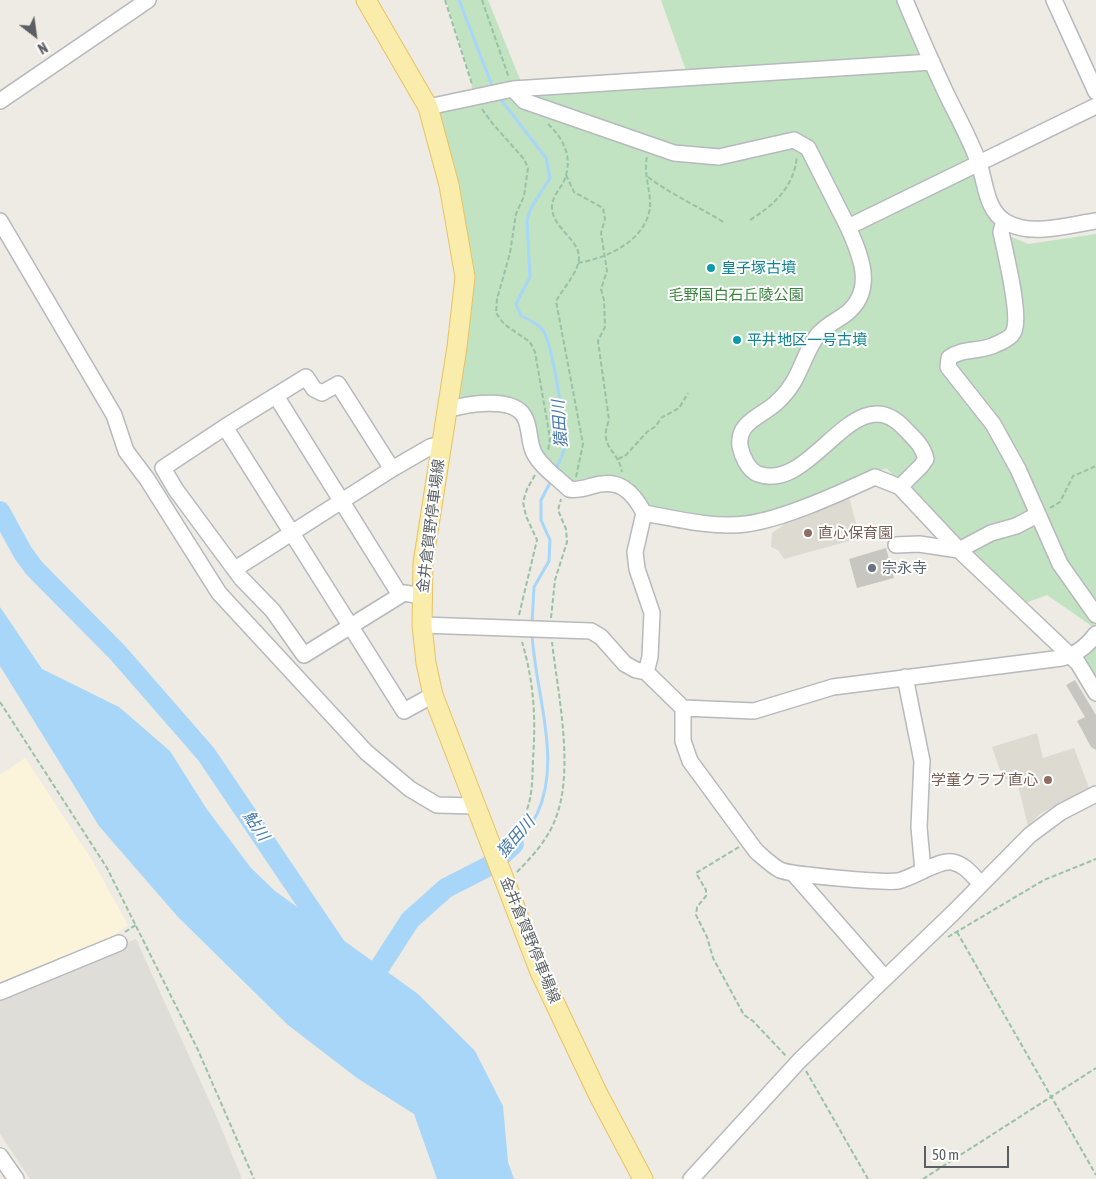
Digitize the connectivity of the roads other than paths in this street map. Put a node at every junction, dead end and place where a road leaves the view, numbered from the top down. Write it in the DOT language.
graph roads {
  1 [pos="148,0"];
  2 [pos="366,0"];
  3 [pos="905,0"];
  4 [pos="1054,0"];
  5 [pos="932,62"];
  6 [pos="511,90"];
  7 [pos="1096,92"];
  8 [pos="0,101"];
  9 [pos="1096,106"];
  10 [pos="428,107"];
  11 [pos="978,161"];
  12 [pos="0,221"];
  13 [pos="1004,221"];
  14 [pos="1096,222"];
  15 [pos="848,227"];
  16 [pos="276,396"];
  17 [pos="447,410"];
  18 [pos="225,427"];
  19 [pos="441,444"];
  20 [pos="392,469"];
  21 [pos="900,487"];
  22 [pos="341,502"];
  23 [pos="644,513"];
  24 [pos="1038,515"];
  25 [pos="292,532"];
  26 [pos="896,545"];
  27 [pos="959,550"];
  28 [pos="235,568"];
  29 [pos="400,595"];
  30 [pos="422,596"];
  31 [pos="1096,615"];
  32 [pos="422,625"];
  33 [pos="351,626"];
  34 [pos="1096,634"];
  35 [pos="1071,656"];
  36 [pos="646,672"];
  37 [pos="905,678"];
  38 [pos="1096,693"];
  39 [pos="432,695"];
  40 [pos="683,708"];
  41 [pos="1096,794"];
  42 [pos="476,806"];
  43 [pos="922,871"];
  44 [pos="794,874"];
  45 [pos="981,884"];
  46 [pos="119,943"];
  47 [pos="885,978"];
  48 [pos="0,992"];
  49 [pos="0,1156"];
  50 [pos="16,1179"];
  51 [pos="643,1179"];
  52 [pos="691,1179"];
  1 -- 8 [label="street"];
  2 -- 10 [label="main road, 金井倉賀野停車場線"];
  3 -- 5 [label="street"];
  4 -- 7 [label="street"];
  5 -- 6 [label="street"];
  5 -- 11 [label="street"];
  6 -- 10 [label="street"];
  6 -- 15 [label="street"];
  9 -- 11 [label="street"];
  10 -- 17 [label="main road, 金井倉賀野停車場線"];
  11 -- 13 [label="street"];
  11 -- 15 [label="street"];
  12 -- 42 [label="street"];
  13 -- 14 [label="street"];
  13 -- 24 [label="street"];
  15 -- 21 [label="street"];
  16 -- 18 [label="street"];
  16 -- 20 [label="street"];
  16 -- 22 [label="street"];
  17 -- 19 [label="main road, 金井倉賀野停車場線"];
  17 -- 23 [label="street"];
  18 -- 25 [label="street"];
  18 -- 28 [label="street"];
  19 -- 20 [label="street"];
  19 -- 30 [label="main road, 金井倉賀野停車場線"];
  20 -- 22 [label="street"];
  21 -- 23 [label="street"];
  21 -- 27 [label="street"];
  22 -- 25 [label="street"];
  22 -- 29 [label="street"];
  23 -- 36 [label="street"];
  24 -- 27 [label="street"];
  24 -- 31 [label="street"];
  25 -- 28 [label="street"];
  25 -- 33 [label="street"];
  26 -- 27 [label="street"];
  27 -- 35 [label="street"];
  28 -- 33 [label="street"];
  29 -- 30 [label="street"];
  29 -- 33 [label="street"];
  30 -- 32 [label="main road, 金井倉賀野停車場線"];
  32 -- 36 [label="street"];
  32 -- 39 [label="main road, 金井倉賀野停車場線"];
  33 -- 39 [label="street"];
  34 -- 35 [label="street"];
  35 -- 37 [label="street"];
  35 -- 38 [label="street"];
  36 -- 40 [label="street"];
  37 -- 40 [label="street"];
  37 -- 43 [label="street"];
  39 -- 42 [label="main road, 金井倉賀野停車場線"];
  40 -- 44 [label="street"];
  41 -- 45 [label="street"];
  42 -- 51 [label="main road, 金井倉賀野停車場線"];
  43 -- 44 [label="street"];
  43 -- 45 [label="street"];
  44 -- 47 [label="street"];
  45 -- 47 [label="street"];
  46 -- 48 [label="street"];
  47 -- 52 [label="street"];
  49 -- 50 [label="street"];
}
